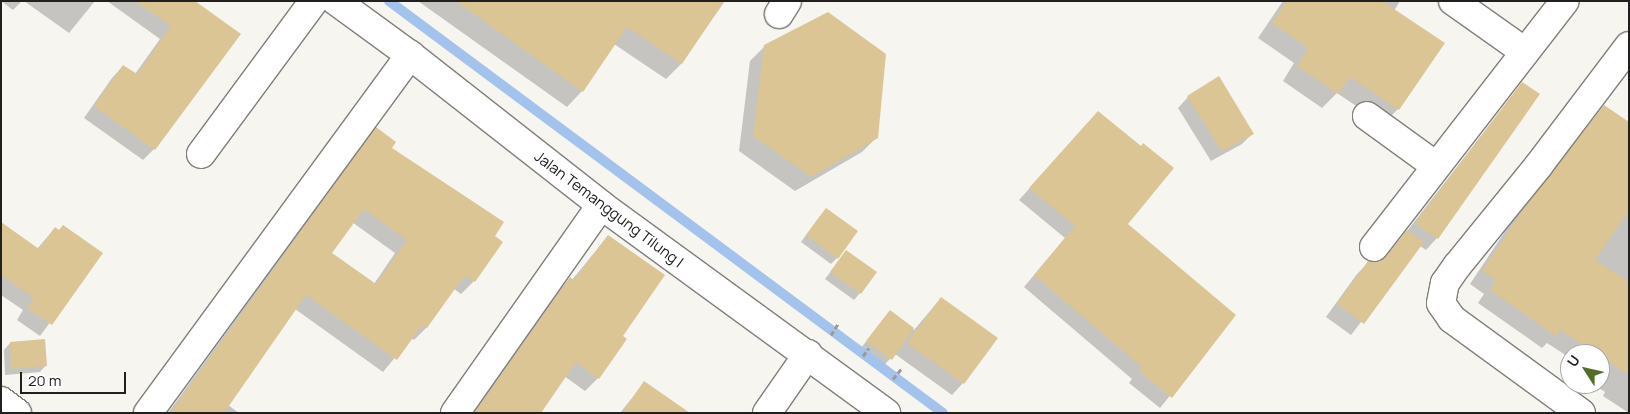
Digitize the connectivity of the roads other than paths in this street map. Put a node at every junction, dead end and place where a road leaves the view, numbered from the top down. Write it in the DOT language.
graph roads {
  1 [pos="314,1"];
  2 [pos="336,1"];
  3 [pos="1453,1"];
  4 [pos="1565,1"];
  5 [pos="1629,46"];
  6 [pos="1525,52"];
  7 [pos="410,55"];
  8 [pos="1367,116"];
  9 [pos="201,154"];
  10 [pos="1436,166"];
  11 [pos="601,205"];
  12 [pos="1374,247"];
  13 [pos="808,354"];
  14 [pos="1,401"];
  15 [pos="17,413"];
  16 [pos="148,413"];
  17 [pos="455,413"];
  18 [pos="767,413"];
  19 [pos="886,413"];
  20 [pos="1581,413"];
  1 -- 9 [label="street"];
  2 -- 7 [label="street, Jalan Temanggung Tilung I"];
  3 -- 6 [label="street"];
  4 -- 6 [label="street"];
  5 -- 20 [label="street"];
  6 -- 10 [label="street"];
  7 -- 11 [label="street, Jalan Temanggung Tilung I"];
  7 -- 16 [label="street"];
  8 -- 10 [label="street"];
  10 -- 12 [label="street"];
  11 -- 13 [label="street, Jalan Temanggung Tilung I"];
  11 -- 17 [label="street"];
  13 -- 18 [label="street"];
  13 -- 19 [label="street, Jalan Temanggung Tilung I"];
  14 -- 15 [label="street"];
}
